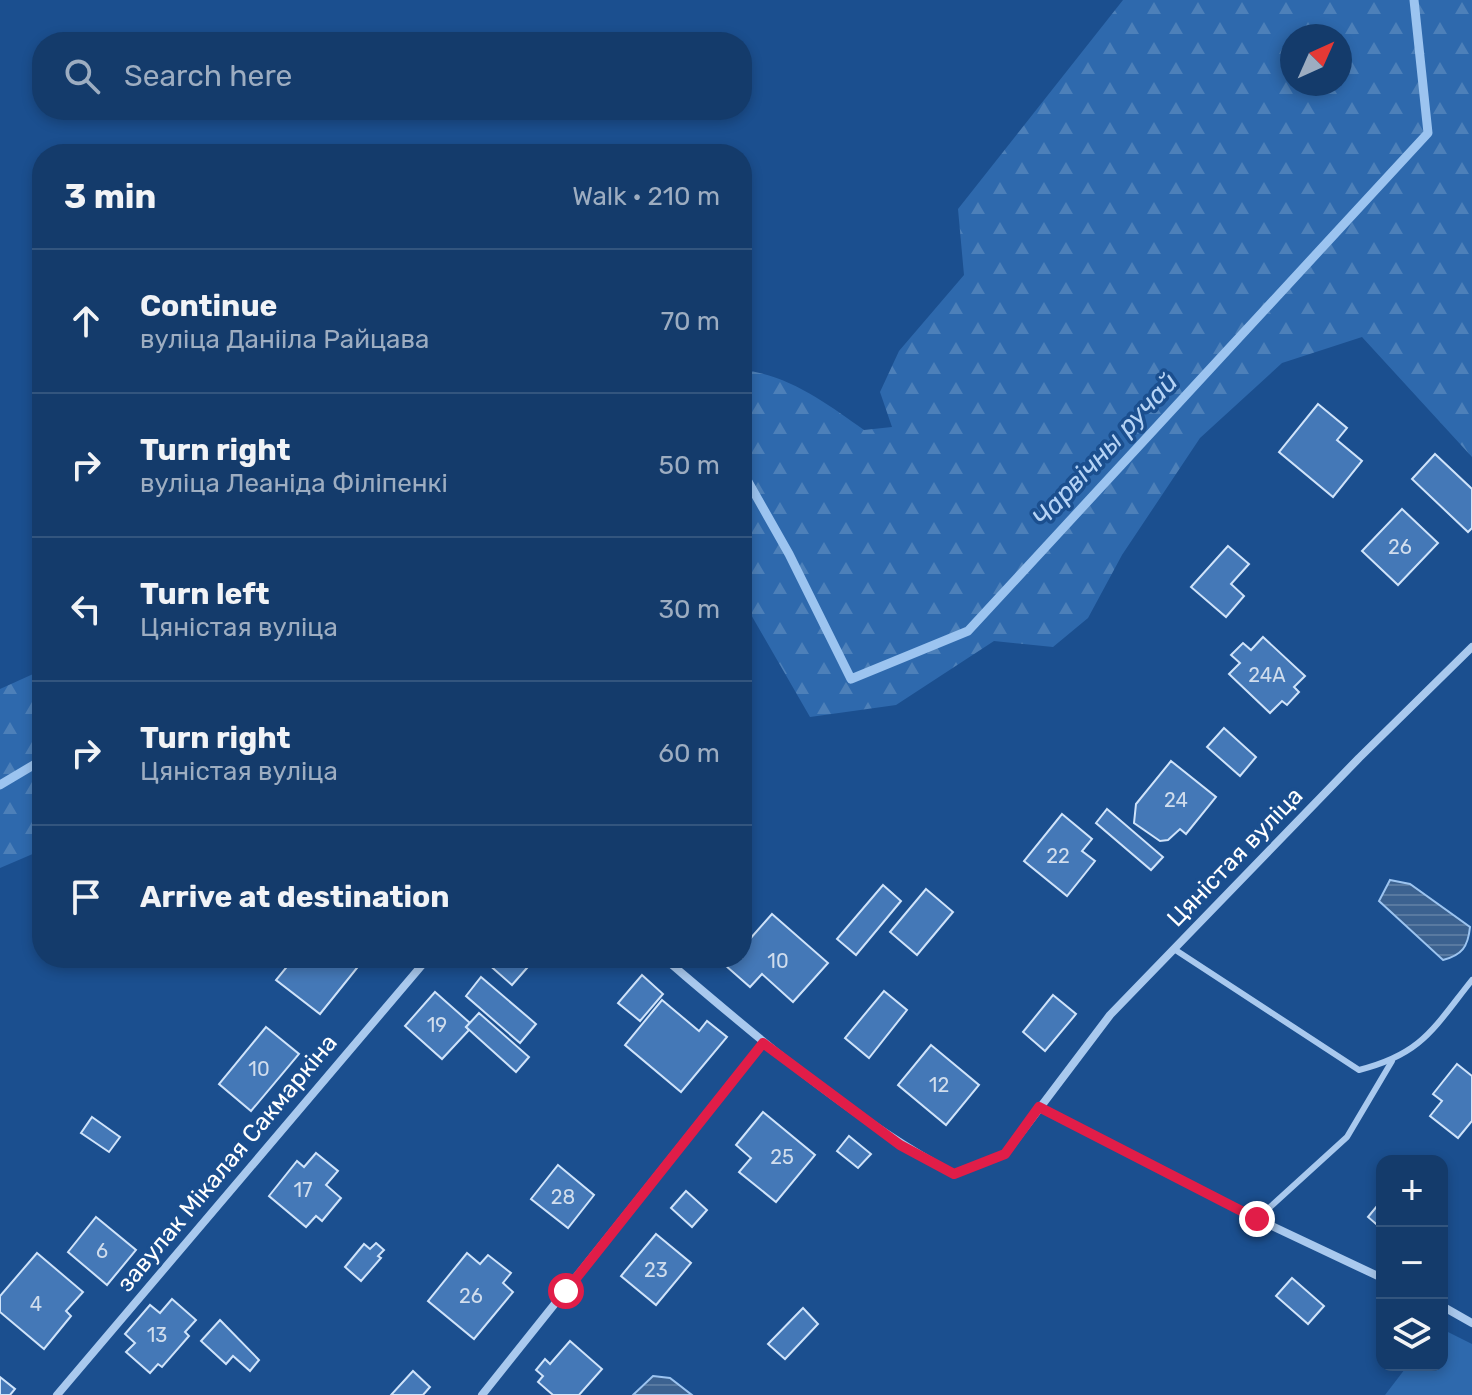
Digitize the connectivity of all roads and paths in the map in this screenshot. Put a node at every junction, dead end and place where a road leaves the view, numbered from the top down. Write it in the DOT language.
graph roads {
  1 [pos="1472,647"];
  2 [pos="1174,949"];
  3 [pos="420,968"];
  4 [pos="676,968"];
  5 [pos="1472,980"];
  6 [pos="763,1043"];
  7 [pos="1392,1061"];
  8 [pos="1039,1107"];
  9 [pos="1257,1219"];
  10 [pos="1376,1275"];
  11 [pos="1448,1309"];
  12 [pos="1472,1323"];
  13 [pos="57,1395"];
  14 [pos="482,1395"];
  1 -- 2 [label="street, Цяністая вуліца"];
  2 -- 7 [label="lane"];
  2 -- 8 [label="street, Цяністая вуліца"];
  3 -- 13 [label="street, завулак Мікалая Сакмаркіна"];
  4 -- 6 [label="street"];
  5 -- 7 [label="lane"];
  6 -- 8 [label="street, Цяністая вуліца"];
  6 -- 14 [label="street"];
  7 -- 9 [label="lane"];
  8 -- 9 [label="street"];
  9 -- 10 [label="street"];
  11 -- 12 [label="street"];
}
